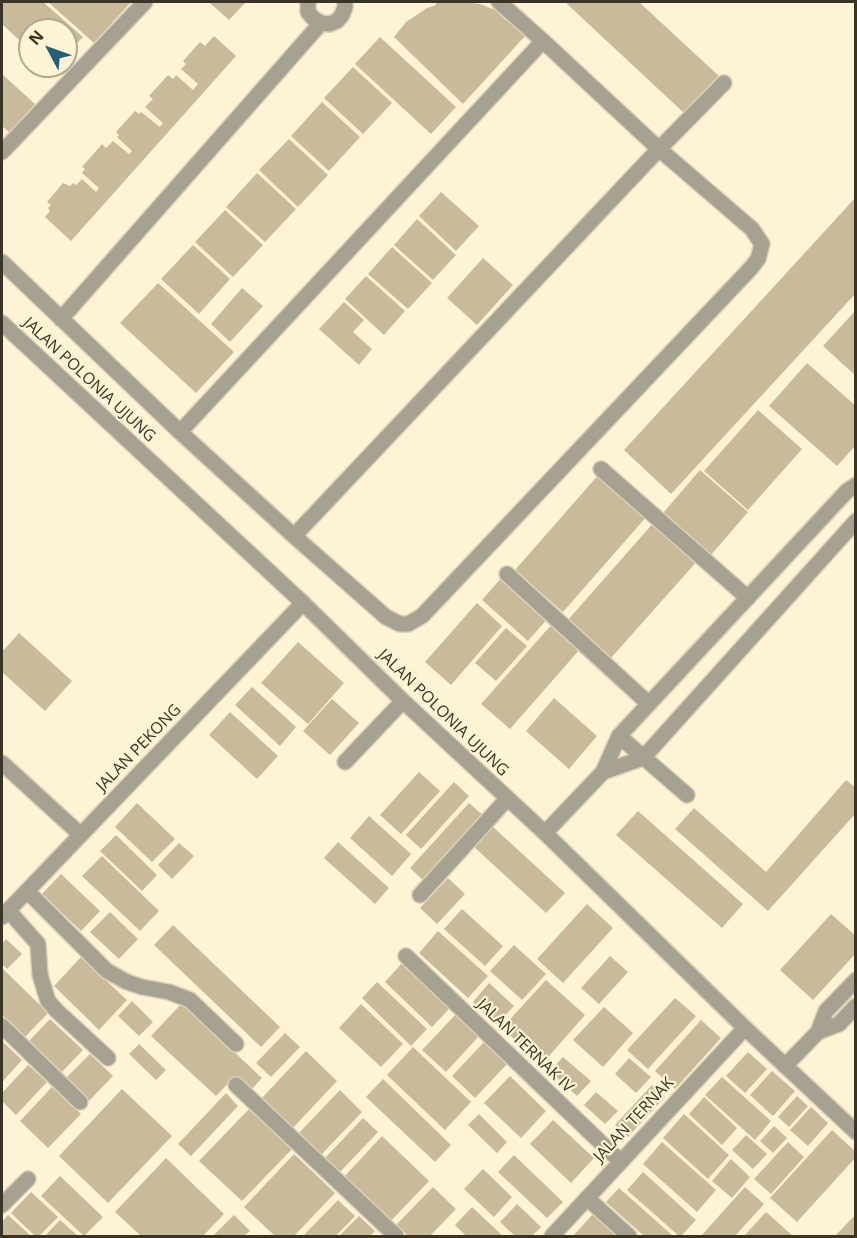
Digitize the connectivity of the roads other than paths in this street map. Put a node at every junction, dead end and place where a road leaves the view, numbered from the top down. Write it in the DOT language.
graph roads {
  1 [pos="145,2"];
  2 [pos="308,2"];
  3 [pos="345,2"];
  4 [pos="499,2"];
  5 [pos="321,23"];
  6 [pos="543,41"];
  7 [pos="724,83"];
  8 [pos="659,149"];
  9 [pos="2,152"];
  10 [pos="2,262"];
  11 [pos="61,319"];
  12 [pos="2,323"];
  13 [pos="180,432"];
  14 [pos="601,470"];
  15 [pos="855,485"];
  16 [pos="855,521"];
  17 [pos="294,536"];
  18 [pos="507,574"];
  19 [pos="748,598"];
  20 [pos="303,603"];
  21 [pos="403,701"];
  22 [pos="650,704"];
  23 [pos="619,736"];
  24 [pos="643,758"];
  25 [pos="345,762"];
  26 [pos="2,763"];
  27 [pos="603,772"];
  28 [pos="687,795"];
  29 [pos="507,799"];
  30 [pos="545,833"];
  31 [pos="81,835"];
  32 [pos="27,891"];
  33 [pos="420,895"];
  34 [pos="5,913"];
  35 [pos="406,956"];
  36 [pos="855,980"];
  37 [pos="855,1006"];
  38 [pos="826,1011"];
  39 [pos="839,1024"];
  40 [pos="2,1026"];
  41 [pos="744,1028"];
  42 [pos="818,1032"];
  43 [pos="236,1044"];
  44 [pos="108,1058"];
  45 [pos="785,1066"];
  46 [pos="236,1085"];
  47 [pos="80,1102"];
  48 [pos="855,1132"];
  49 [pos="620,1161"];
  50 [pos="28,1179"];
  51 [pos="587,1198"];
  52 [pos="2,1205"];
  53 [pos="396,1236"];
  54 [pos="552,1236"];
  55 [pos="629,1236"];
  1 -- 9 [label="street"];
  2 -- 5 [label="street"];
  3 -- 5 [label="street"];
  4 -- 6 [label="street"];
  5 -- 11 [label="street"];
  6 -- 8 [label="street"];
  6 -- 13 [label="street"];
  7 -- 8 [label="street"];
  8 -- 17 [label="street"];
  8 -- 17 [label="street"];
  10 -- 11 [label="street"];
  11 -- 13 [label="street"];
  12 -- 20 [label="street, JALAN POLONIA UJUNG"];
  13 -- 17 [label="street"];
  14 -- 19 [label="street"];
  15 -- 19 [label="street"];
  16 -- 24 [label="street"];
  18 -- 22 [label="street"];
  19 -- 22 [label="street"];
  20 -- 21 [label="street, JALAN POLONIA UJUNG"];
  20 -- 31 [label="street, JALAN PEKONG"];
  21 -- 25 [label="street"];
  21 -- 29 [label="street, JALAN POLONIA UJUNG"];
  22 -- 23 [label="street"];
  23 -- 24 [label="street"];
  23 -- 27 [label="street"];
  24 -- 27 [label="street"];
  24 -- 28 [label="street"];
  26 -- 31 [label="street"];
  27 -- 30 [label="street"];
  29 -- 30 [label="street, JALAN POLONIA UJUNG"];
  29 -- 33 [label="street"];
  30 -- 41 [label="street, JALAN POLONIA UJUNG"];
  31 -- 32 [label="street, JALAN PEKONG"];
  32 -- 34 [label="street, JALAN PEKONG"];
  32 -- 43 [label="street"];
  34 -- 44 [label="street"];
  35 -- 49 [label="street, JALAN TERNAK IV"];
  36 -- 38 [label="street"];
  37 -- 39 [label="street"];
  38 -- 39 [label="street"];
  38 -- 42 [label="street"];
  39 -- 42 [label="street"];
  40 -- 47 [label="street"];
  41 -- 45 [label="street, JALAN POLONIA UJUNG"];
  41 -- 49 [label="street, JALAN TERNAK"];
  42 -- 45 [label="street"];
  45 -- 48 [label="street, JALAN POLONIA UJUNG"];
  46 -- 53 [label="street"];
  49 -- 51 [label="street, JALAN TERNAK"];
  50 -- 52 [label="street"];
  51 -- 54 [label="street, JALAN TERNAK"];
  51 -- 55 [label="street"];
}
